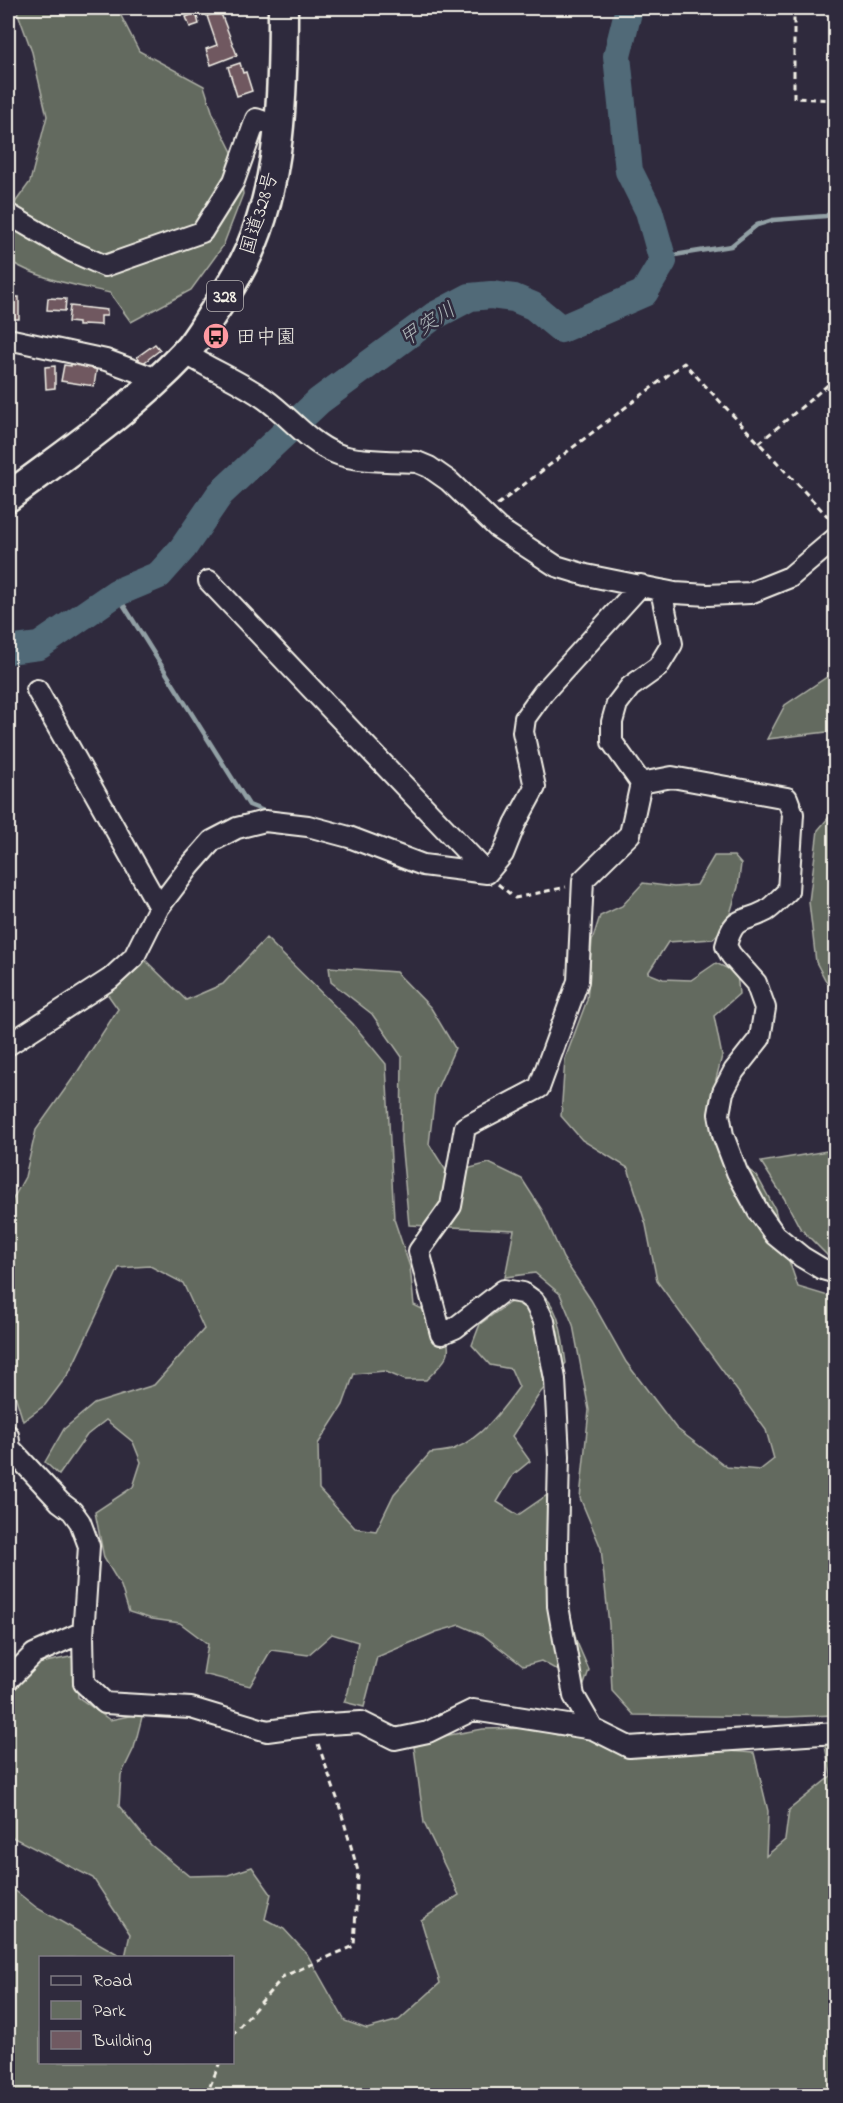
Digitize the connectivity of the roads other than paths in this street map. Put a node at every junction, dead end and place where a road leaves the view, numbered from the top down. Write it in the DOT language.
graph roads {
  1 [pos="283,8"];
  2 [pos="279,128"];
  3 [pos="8,214"];
  4 [pos="8,339"];
  5 [pos="185,353"];
  6 [pos="157,379"];
  7 [pos="8,497"];
  8 [pos="836,538"];
  9 [pos="209,581"];
  10 [pos="641,585"];
  11 [pos="662,590"];
  12 [pos="37,690"];
  13 [pos="641,783"];
  14 [pos="486,873"];
  15 [pos="159,907"];
  16 [pos="8,1045"];
  17 [pos="836,1273"];
  18 [pos="8,1435"];
  19 [pos="83,1632"];
  20 [pos="8,1680"];
  21 [pos="593,1729"];
  22 [pos="836,1733"];
  1 -- 2 [label="highway, 国道328号 / 328"];
  2 -- 3 [label="street"];
  2 -- 5 [label="highway, 国道328号 / 328"];
  4 -- 6 [label="street"];
  5 -- 6 [label="highway, 国道328号 / 328"];
  5 -- 10 [label="street"];
  6 -- 7 [label="highway, 国道328号 / 328"];
  8 -- 11 [label="street"];
  9 -- 14 [label="street"];
  10 -- 11 [label="street"];
  10 -- 14 [label="street"];
  11 -- 13 [label="street"];
  12 -- 15 [label="street"];
  13 -- 17 [label="street"];
  13 -- 21 [label="street"];
  14 -- 15 [label="street"];
  15 -- 16 [label="street"];
  18 -- 19 [label="street"];
  19 -- 20 [label="street"];
  19 -- 21 [label="street"];
  21 -- 22 [label="street"];
}
